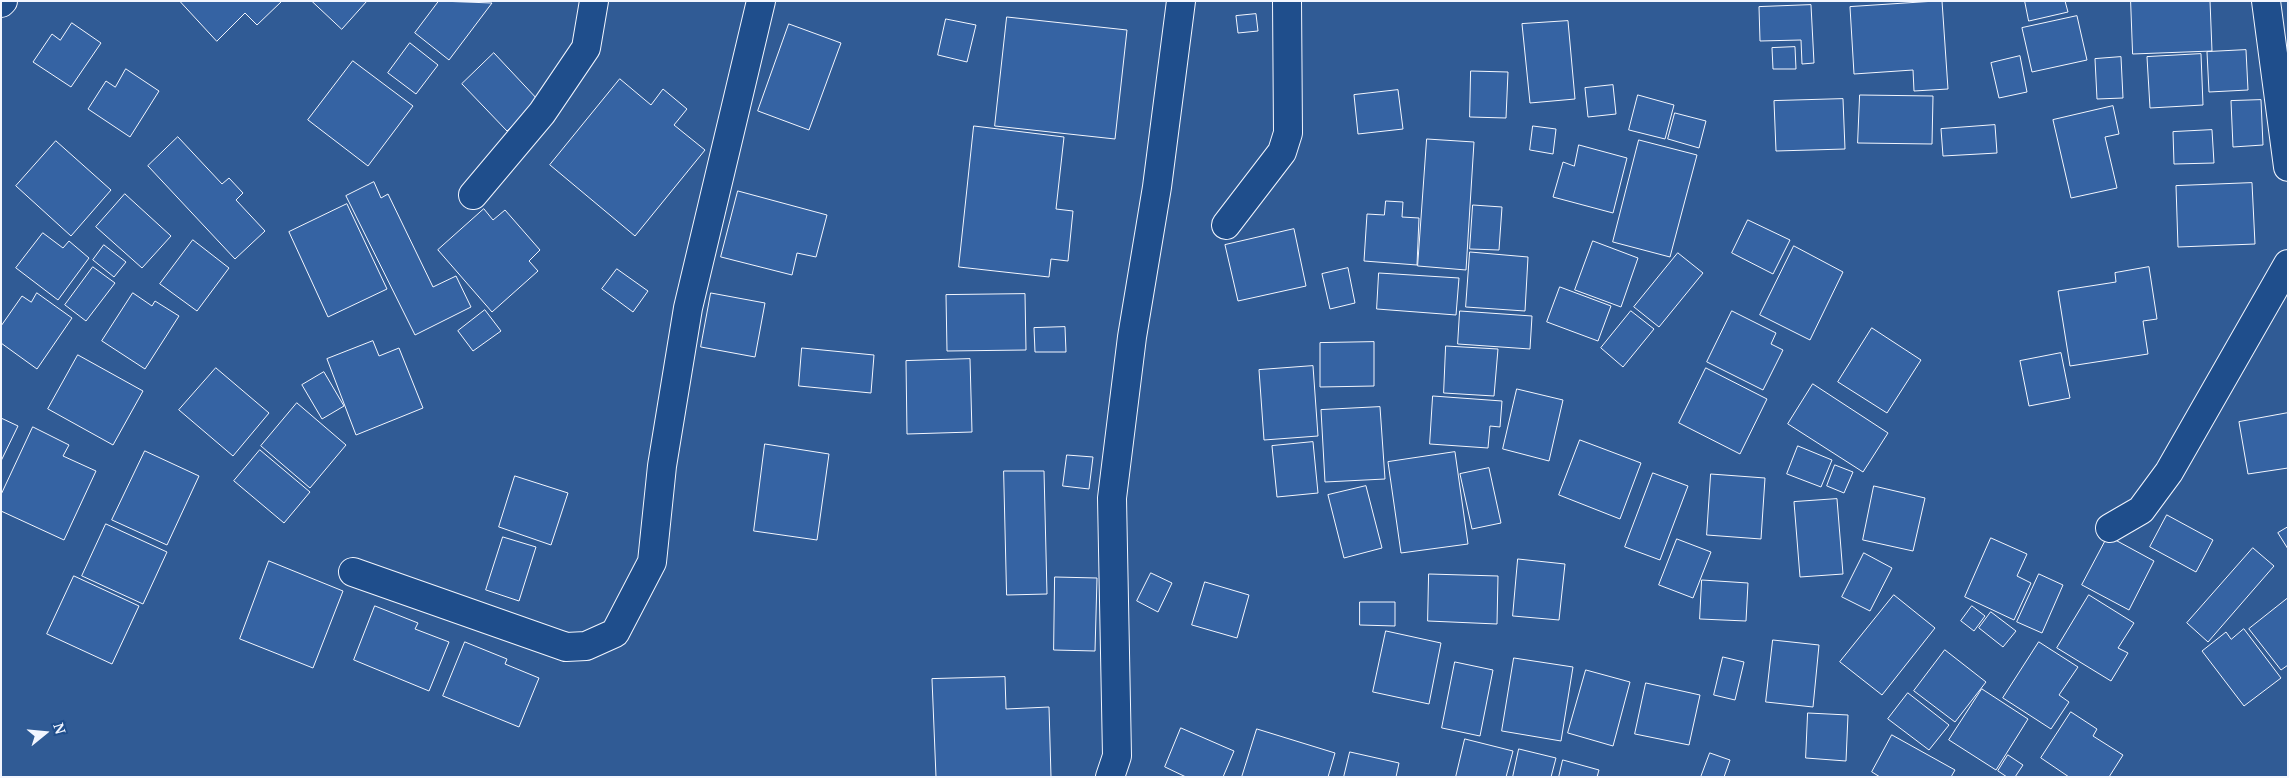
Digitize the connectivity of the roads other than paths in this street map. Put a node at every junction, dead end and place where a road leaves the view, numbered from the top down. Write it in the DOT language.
graph roads {
  1 [pos="594,1"];
  2 [pos="761,1"];
  3 [pos="1181,1"];
  4 [pos="1287,1"];
  5 [pos="2266,1"];
  6 [pos="2288,167"];
  7 [pos="473,195"];
  8 [pos="1226,226"];
  9 [pos="2288,264"];
  10 [pos="2110,528"];
  11 [pos="353,572"];
  12 [pos="1110,777"];
  1 -- 7 [label="street"];
  2 -- 11 [label="street"];
  3 -- 12 [label="street"];
  4 -- 8 [label="street"];
  5 -- 6 [label="street"];
  9 -- 10 [label="street"];
}
